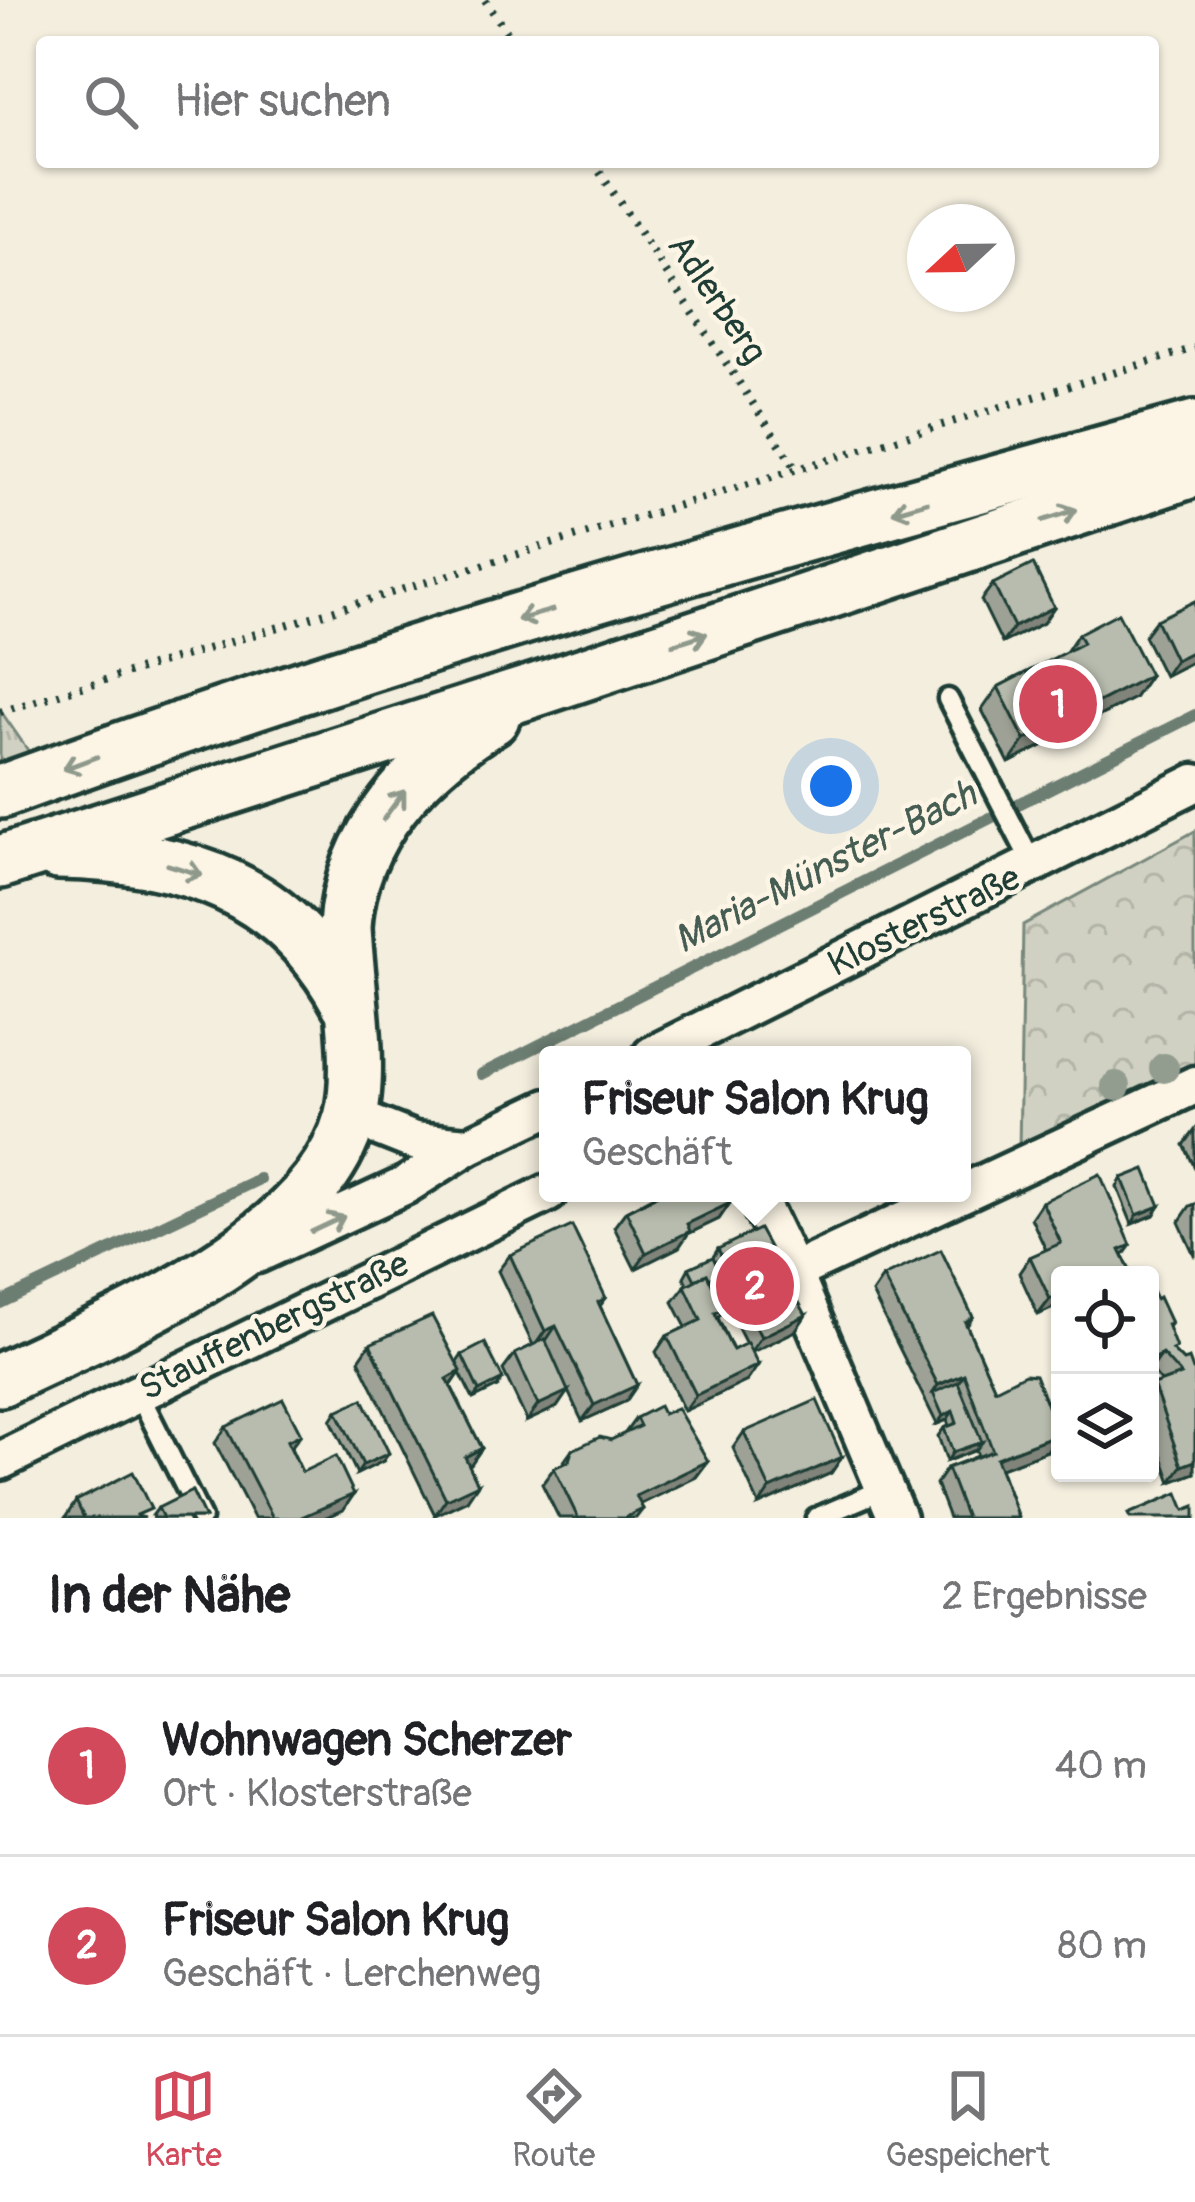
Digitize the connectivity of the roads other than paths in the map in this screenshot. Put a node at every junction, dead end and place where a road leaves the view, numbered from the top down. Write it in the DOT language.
graph roads {
  1 [pos="1195,427"];
  2 [pos="1195,470"];
  3 [pos="539,689"];
  4 [pos="948,699"];
  5 [pos="1195,784"];
  6 [pos="0,792"];
  7 [pos="14,858"];
  8 [pos="1034,867"];
  9 [pos="350,1008"];
  10 [pos="683,1046"];
  11 [pos="1195,1085"];
  12 [pos="539,1112"];
  13 [pos="351,1117"];
  14 [pos="468,1146"];
  15 [pos="971,1189"];
  16 [pos="539,1197"];
  17 [pos="759,1202"];
  18 [pos="943,1202"];
  19 [pos="220,1269"];
  20 [pos="793,1272"];
  21 [pos="0,1380"];
  22 [pos="138,1392"];
  23 [pos="0,1461"];
  24 [pos="890,1503"];
  25 [pos="201,1518"];
  26 [pos="816,1518"];
  1 -- 6 [label="main road, one-way"];
  3 -- 2 [label="main road, one-way"];
  3 -- 7 [label="main road"];
  9 -- 3 [label="main road, one-way"];
  4 -- 8 [label="lane"];
  5 -- 8 [label="street, Klosterstraße"];
  7 -- 9 [label="main road, one-way"];
  8 -- 10 [label="street, Klosterstraße"];
  9 -- 13 [label="main road"];
  11 -- 15 [label="street"];
  12 -- 14 [label="street"];
  13 -- 14 [label="street"];
  13 -- 19 [label="main road"];
  19 -- 14 [label="street, one-way"];
  16 -- 22 [label="street, Stauffenbergstraße"];
  17 -- 20 [label="street"];
  18 -- 20 [label="street"];
  19 -- 21 [label="main road"];
  20 -- 24 [label="street"];
  22 -- 23 [label="street, Stauffenbergstraße"];
  22 -- 25 [label="lane"];
  24 -- 26 [label="lane"];
}
